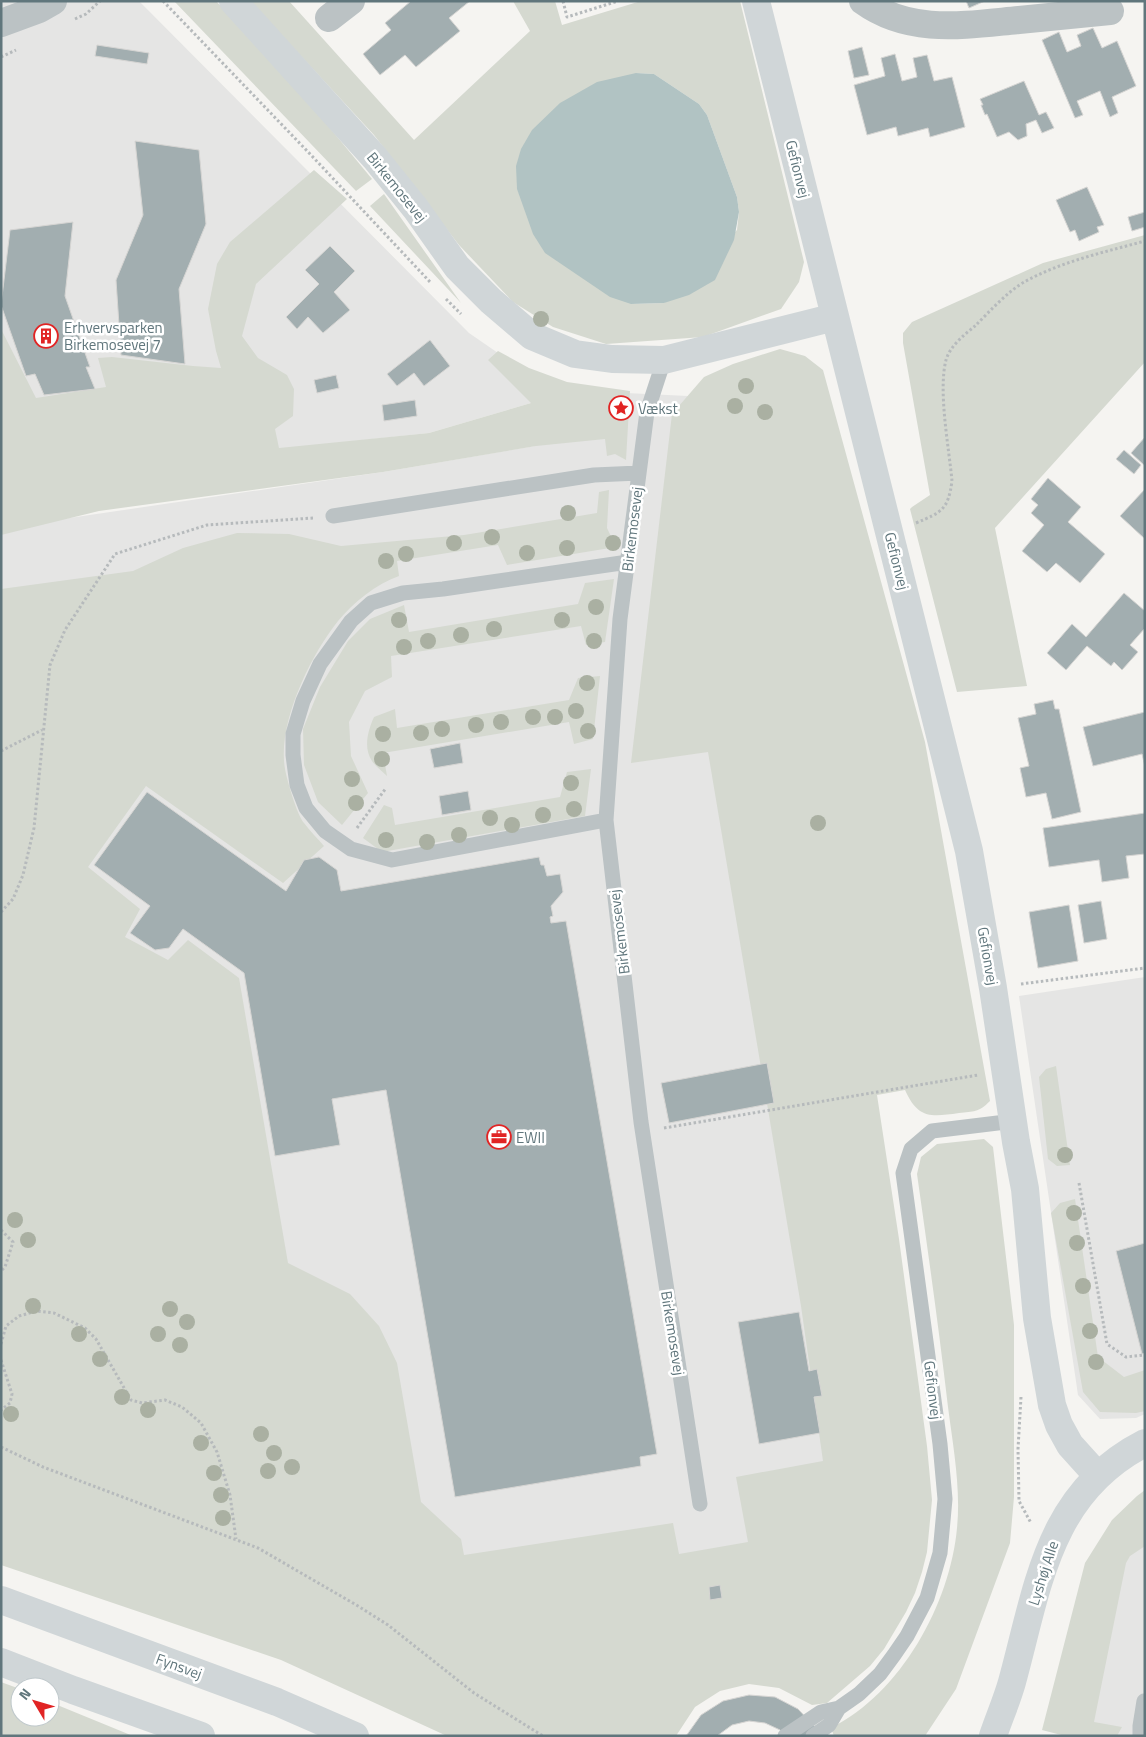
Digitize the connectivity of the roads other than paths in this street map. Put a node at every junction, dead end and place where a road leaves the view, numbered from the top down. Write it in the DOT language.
graph roads {
  1 [pos="53,1"];
  2 [pos="233,1"];
  3 [pos="351,1"];
  4 [pos="863,1"];
  5 [pos="761,3"];
  6 [pos="1110,11"];
  7 [pos="329,18"];
  8 [pos="1,23"];
  9 [pos="835,317"];
  10 [pos="664,360"];
  11 [pos="639,474"];
  12 [pos="333,516"];
  13 [pos="628,562"];
  14 [pos="606,820"];
  15 [pos="1014,1121"];
  16 [pos="1145,1443"];
  17 [pos="1098,1476"];
  18 [pos="700,1504"];
  19 [pos="1,1600"];
  20 [pos="1,1662"];
  21 [pos="1144,1701"];
  22 [pos="839,1708"];
  23 [pos="201,1736"];
  24 [pos="355,1736"];
  25 [pos="784,1736"];
  26 [pos="813,1736"];
  27 [pos="993,1736"];
  28 [pos="1140,1736"];
  1 -- 8 [label="street"];
  2 -- 10 [label="street, Birkemosevej"];
  3 -- 7 [label="street"];
  4 -- 6 [label="street"];
  5 -- 9 [label="street, Gefionvej"];
  9 -- 10 [label="street, Birkemosevej"];
  9 -- 15 [label="street, Gefionvej"];
  10 -- 11 [label="lane, Birkemosevej"];
  11 -- 12 [label="lane"];
  11 -- 13 [label="lane, Birkemosevej"];
  13 -- 14 [label="lane, Birkemosevej"];
  13 -- 14 [label="lane"];
  14 -- 18 [label="lane, Birkemosevej"];
  15 -- 17 [label="street, Gefionvej"];
  15 -- 22 [label="lane, Gefionvej"];
  16 -- 17 [label="street, Lyshøj Alle"];
  17 -- 27 [label="street, Lyshøj Alle"];
  19 -- 24 [label="street, Fynsvej"];
  20 -- 23 [label="street"];
  21 -- 28 [label="lane"];
  22 -- 25 [label="lane, Gefionvej"];
  22 -- 26 [label="lane, Gefionvej"];
}
